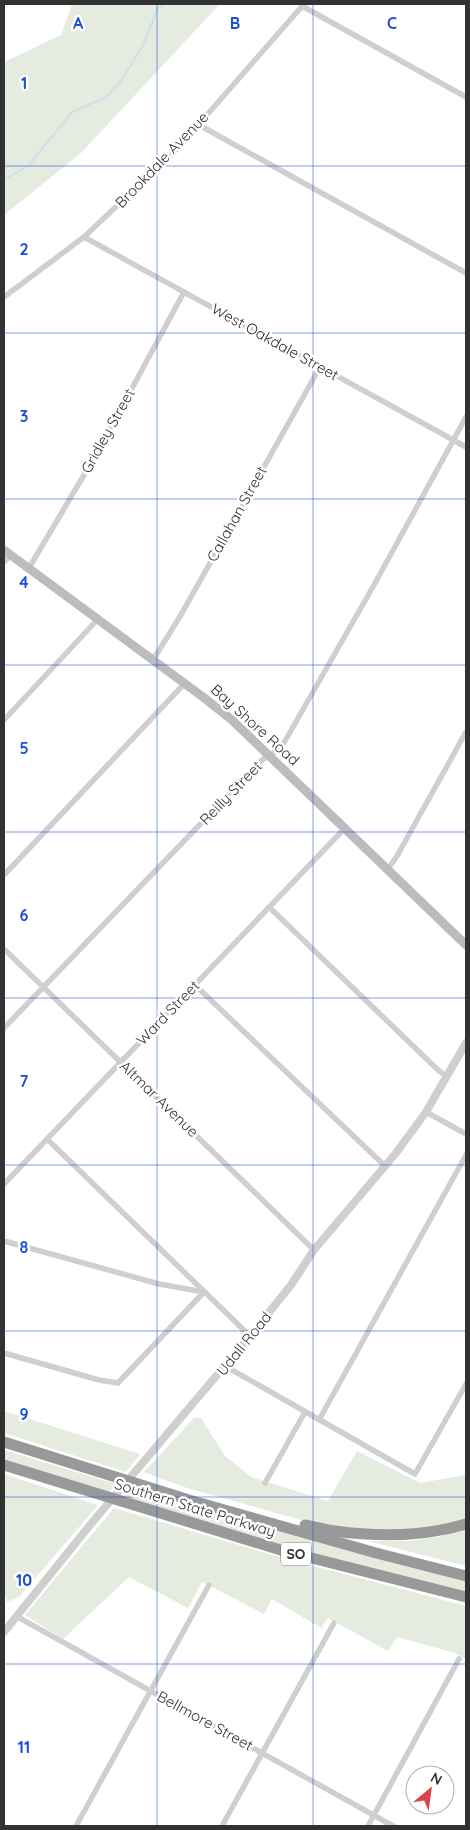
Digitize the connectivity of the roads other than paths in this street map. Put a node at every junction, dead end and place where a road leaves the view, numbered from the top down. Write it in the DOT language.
graph roads {
  1 [pos="303,5"];
  2 [pos="466,97"];
  3 [pos="199,125"];
  4 [pos="84,237"];
  5 [pos="466,273"];
  6 [pos="184,292"];
  7 [pos="4,297"];
  8 [pos="320,367"];
  9 [pos="466,417"];
  10 [pos="454,440"];
  11 [pos="466,447"];
  12 [pos="7,552"];
  13 [pos="4,562"];
  14 [pos="29,568"];
  15 [pos="98,619"];
  16 [pos="153,660"];
  17 [pos="185,683"];
  18 [pos="4,720"];
  19 [pos="466,732"];
  20 [pos="270,755"];
  21 [pos="345,828"];
  22 [pos="388,869"];
  23 [pos="4,875"];
  24 [pos="269,907"];
  25 [pos="466,945"];
  26 [pos="4,949"];
  27 [pos="195,985"];
  28 [pos="44,987"];
  29 [pos="4,1028"];
  30 [pos="466,1043"];
  31 [pos="121,1062"];
  32 [pos="446,1076"];
  33 [pos="426,1112"];
  34 [pos="466,1134"];
  35 [pos="47,1139"];
  36 [pos="466,1154"];
  37 [pos="385,1166"];
  38 [pos="4,1184"];
  39 [pos="4,1241"];
  40 [pos="314,1250"];
  41 [pos="204,1292"];
  42 [pos="250,1336"];
  43 [pos="4,1352"];
  44 [pos="225,1366"];
  45 [pos="466,1384"];
  46 [pos="305,1412"];
  47 [pos="319,1420"];
  48 [pos="4,1442"];
  49 [pos="4,1465"];
  50 [pos="265,1483"];
  51 [pos="259,1520"];
  52 [pos="466,1524"];
  53 [pos="331,1540"];
  54 [pos="466,1569"];
  55 [pos="466,1576"];
  56 [pos="210,1586"];
  57 [pos="466,1597"];
  58 [pos="16,1616"];
  59 [pos="334,1623"];
  60 [pos="4,1632"];
  61 [pos="459,1659"];
  62 [pos="151,1691"];
  63 [pos="262,1753"];
  64 [pos="374,1815"];
  65 [pos="76,1826"];
  66 [pos="222,1826"];
  67 [pos="368,1826"];
  68 [pos="393,1826"];
  1 -- 2 [label="street"];
  1 -- 3 [label="street, Brookdale Avenue"];
  3 -- 4 [label="street, Brookdale Avenue"];
  3 -- 5 [label="street"];
  4 -- 6 [label="street, West Oakdale Street"];
  4 -- 7 [label="street, Brookdale Avenue"];
  6 -- 8 [label="street, West Oakdale Street"];
  6 -- 14 [label="street, Gridley Street"];
  8 -- 10 [label="street, West Oakdale Street"];
  8 -- 16 [label="street, Callahan Street"];
  9 -- 10 [label="street, Reilly Street"];
  10 -- 11 [label="street, West Oakdale Street"];
  10 -- 20 [label="street, Reilly Street"];
  12 -- 13 [label="street"];
  12 -- 14 [label="main road, Bay Shore Road"];
  14 -- 15 [label="main road, Bay Shore Road"];
  15 -- 16 [label="main road, Bay Shore Road"];
  15 -- 18 [label="street"];
  16 -- 17 [label="main road, Bay Shore Road"];
  17 -- 20 [label="main road, Bay Shore Road"];
  17 -- 23 [label="street"];
  19 -- 22 [label="street"];
  20 -- 21 [label="main road, Bay Shore Road"];
  20 -- 28 [label="street, Reilly Street"];
  21 -- 22 [label="main road, Bay Shore Road"];
  21 -- 24 [label="street, Ward Street"];
  22 -- 25 [label="main road, Bay Shore Road"];
  24 -- 27 [label="street, Ward Street"];
  24 -- 32 [label="street"];
  26 -- 28 [label="street, Altmar Avenue"];
  27 -- 31 [label="street, Ward Street"];
  27 -- 37 [label="street"];
  28 -- 29 [label="street, Reilly Street"];
  28 -- 31 [label="street, Altmar Avenue"];
  30 -- 32 [label="street, Udall Road"];
  31 -- 35 [label="street, Ward Street"];
  31 -- 40 [label="street, Altmar Avenue"];
  32 -- 33 [label="street, Udall Road"];
  33 -- 34 [label="street"];
  33 -- 37 [label="street, Udall Road"];
  35 -- 38 [label="street, Ward Street"];
  35 -- 41 [label="street"];
  36 -- 47 [label="street"];
  37 -- 40 [label="street, Udall Road"];
  39 -- 41 [label="street"];
  40 -- 42 [label="street, Udall Road"];
  41 -- 42 [label="street"];
  41 -- 43 [label="street"];
  42 -- 44 [label="street, Udall Road"];
  44 -- 46 [label="street"];
  44 -- 58 [label="street, Udall Road"];
  45 -- 47 [label="street"];
  46 -- 47 [label="street"];
  46 -- 50 [label="street"];
  48 -- 51 [label="highway, Southern State Parkway / SO"];
  49 -- 57 [label="highway, Southern State Parkway / SO"];
  51 -- 52 [label="highway"];
  51 -- 53 [label="highway, Southern State Parkway / SO"];
  53 -- 54 [label="highway, Southern State Parkway / SO"];
  53 -- 55 [label="highway, Southern State Parkway / SO"];
  56 -- 62 [label="street"];
  58 -- 60 [label="street, Udall Road"];
  58 -- 62 [label="street, Bellmore Street"];
  59 -- 63 [label="street"];
  61 -- 64 [label="street"];
  62 -- 63 [label="street, Bellmore Street"];
  62 -- 65 [label="street"];
  63 -- 64 [label="street, Bellmore Street"];
  63 -- 66 [label="street"];
  64 -- 67 [label="street"];
  64 -- 68 [label="street, Bellmore Street"];
}
